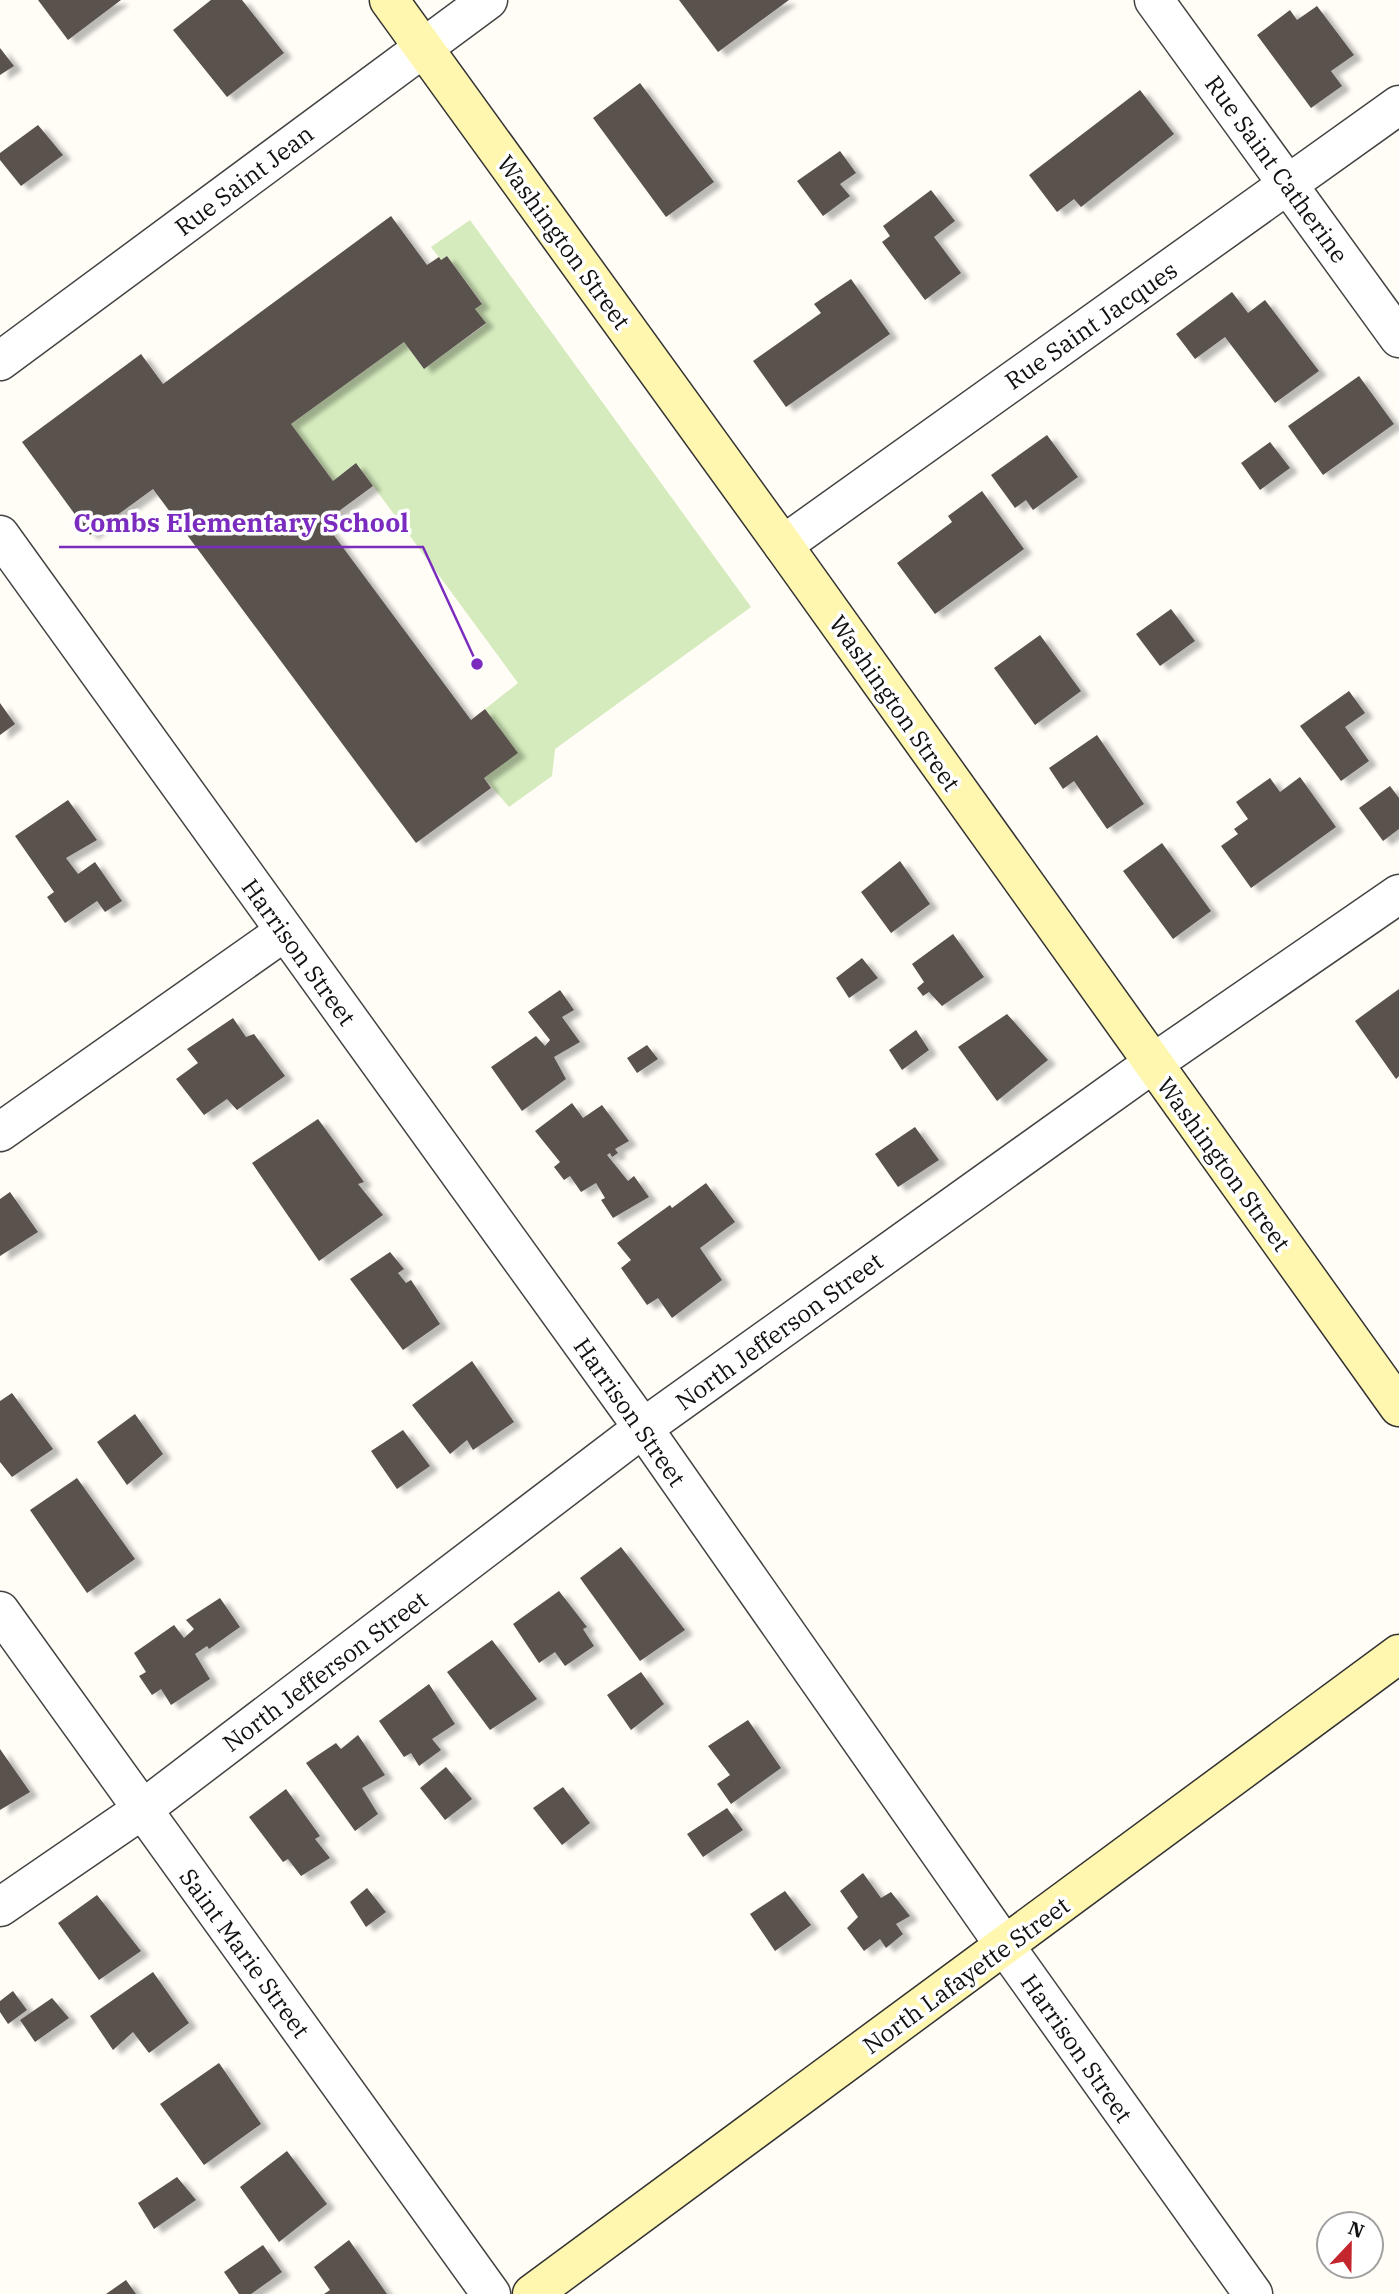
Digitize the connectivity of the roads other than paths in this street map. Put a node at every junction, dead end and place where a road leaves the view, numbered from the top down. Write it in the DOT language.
graph roads {
  1 [pos="389,0"];
  2 [pos="488,0"];
  3 [pos="1154,0"];
  4 [pos="423,47"];
  5 [pos="1399,105"];
  6 [pos="1289,184"];
  7 [pos="1399,338"];
  8 [pos="0,361"];
  9 [pos="0,535"];
  10 [pos="782,545"];
  11 [pos="1399,894"];
  12 [pos="284,932"];
  13 [pos="1152,1064"];
  14 [pos="0,1132"];
  15 [pos="1399,1407"];
  16 [pos="643,1428"];
  17 [pos="0,1611"];
  18 [pos="1399,1654"];
  19 [pos="142,1809"];
  20 [pos="0,1907"];
  21 [pos="1005,1947"];
  22 [pos="491,2294"];
  23 [pos="532,2294"];
  24 [pos="1253,2294"];
  1 -- 4 [label="main road, Washington Street"];
  2 -- 4 [label="street, Rue Saint Jean"];
  3 -- 6 [label="street, Rue Saint Catherine"];
  4 -- 8 [label="street, Rue Saint Jean"];
  4 -- 10 [label="main road, Washington Street"];
  5 -- 6 [label="street, Rue Saint Jacques"];
  6 -- 7 [label="street, Rue Saint Catherine"];
  6 -- 10 [label="street, Rue Saint Jacques"];
  9 -- 12 [label="street, Harrison Street"];
  10 -- 13 [label="main road, Washington Street"];
  11 -- 13 [label="street, North Jefferson Street"];
  12 -- 14 [label="street"];
  12 -- 16 [label="street, Harrison Street"];
  13 -- 15 [label="main road, Washington Street"];
  13 -- 16 [label="street, North Jefferson Street"];
  16 -- 19 [label="street, North Jefferson Street"];
  16 -- 21 [label="street, Harrison Street"];
  17 -- 19 [label="street, Saint Marie Street"];
  18 -- 21 [label="main road, North Lafayette Street"];
  19 -- 20 [label="street, North Jefferson Street"];
  19 -- 22 [label="street, Saint Marie Street"];
  21 -- 23 [label="main road, North Lafayette Street"];
  21 -- 24 [label="street, Harrison Street"];
}
